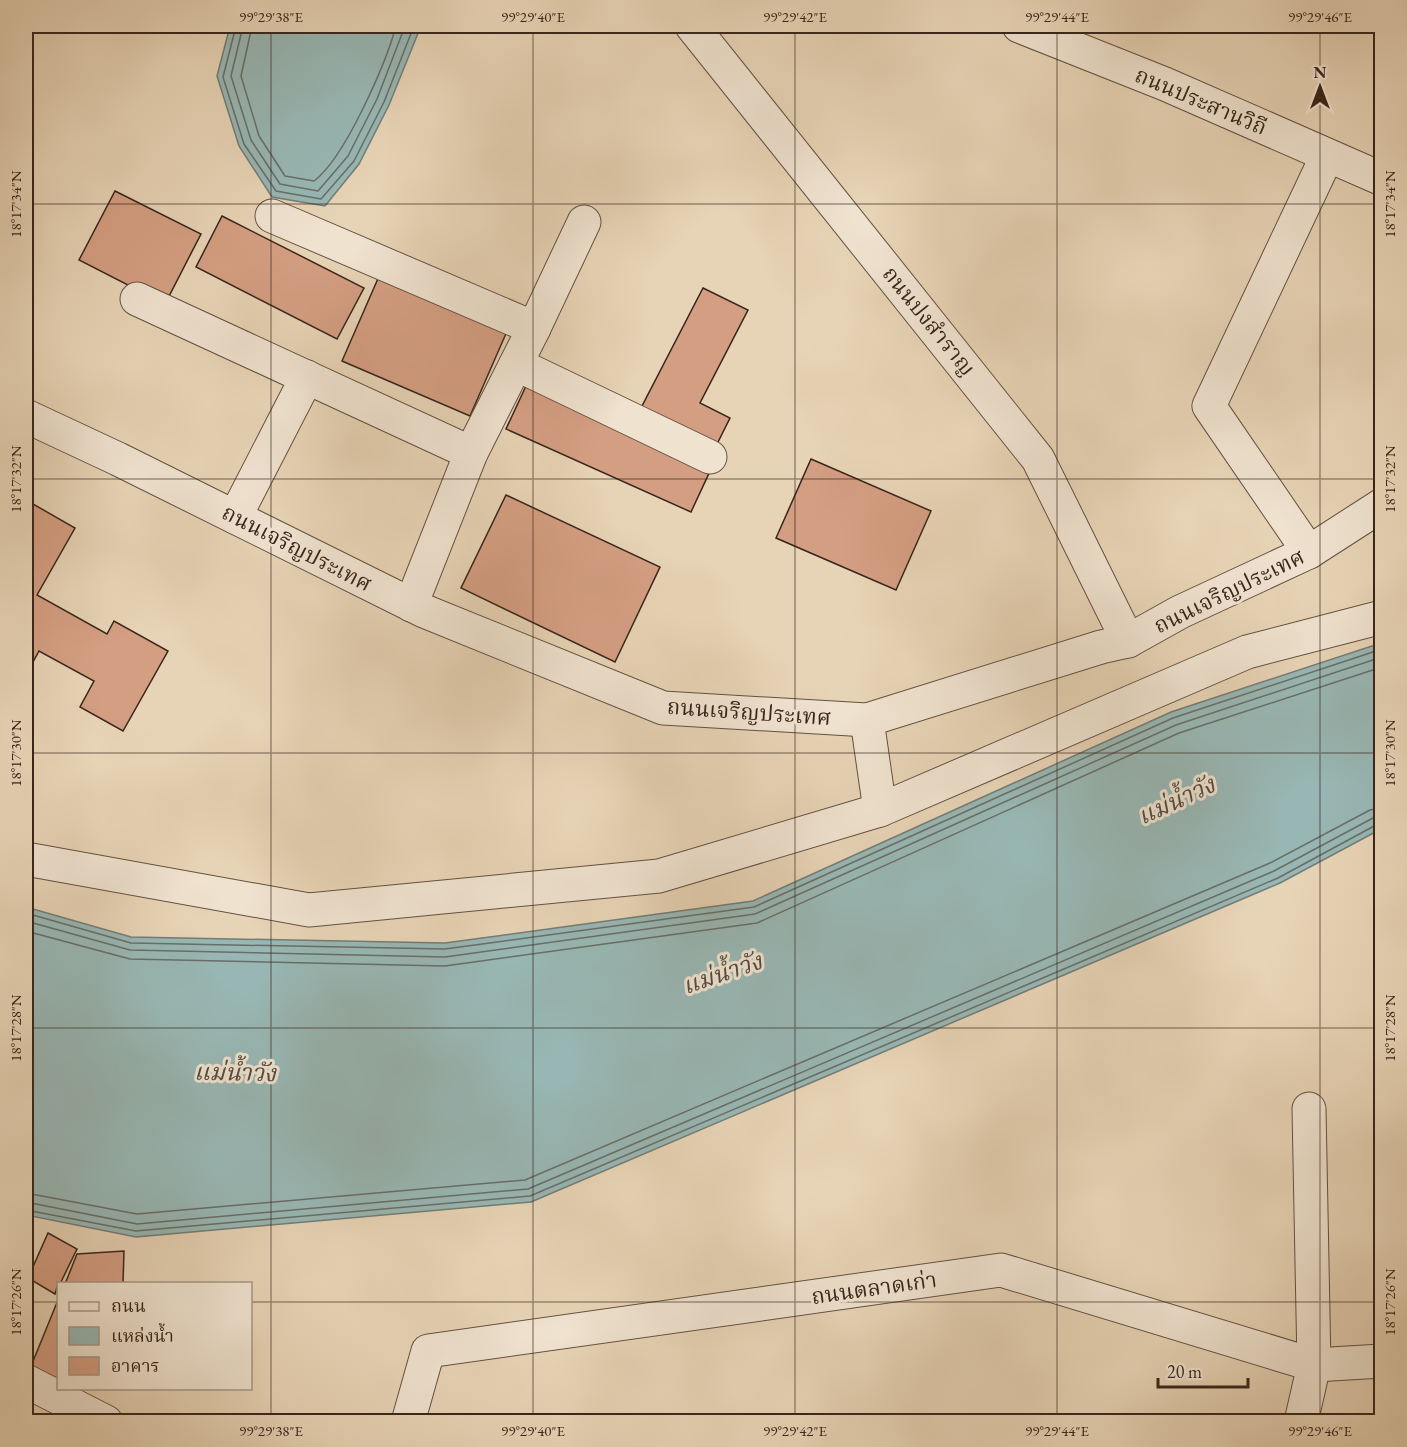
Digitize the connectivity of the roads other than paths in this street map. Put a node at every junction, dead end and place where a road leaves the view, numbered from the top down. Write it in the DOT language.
graph roads {
  1 [pos="692,26"];
  2 [pos="1019,26"];
  3 [pos="1327,156"];
  4 [pos="1382,179"];
  5 [pos="272,216"];
  6 [pos="584,222"];
  7 [pos="137,299"];
  8 [pos="534,328"];
  9 [pos="516,364"];
  10 [pos="307,377"];
  11 [pos="26,416"];
  12 [pos="471,453"];
  13 [pos="710,457"];
  14 [pos="1382,505"];
  15 [pos="235,517"];
  16 [pos="1309,552"];
  17 [pos="411,605"];
  18 [pos="1382,617"];
  19 [pos="1128,641"];
  20 [pos="867,720"];
  21 [pos="880,810"];
  22 [pos="26,859"];
  23 [pos="1309,1109"];
  24 [pos="1382,1361"];
  25 [pos="1314,1365"];
  26 [pos="26,1381"];
  27 [pos="106,1422"];
  28 [pos="408,1422"];
  29 [pos="1301,1422"];
  1 -- 19 [label="street, ถนนปงสำราญ"];
  2 -- 3 [label="street, ถนนประสานวิถี"];
  3 -- 4 [label="street, ถนนประสานวิถี"];
  3 -- 16 [label="street"];
  5 -- 8 [label="street"];
  6 -- 8 [label="street"];
  7 -- 10 [label="street"];
  8 -- 9 [label="street"];
  9 -- 12 [label="street"];
  9 -- 13 [label="street"];
  10 -- 12 [label="street"];
  10 -- 15 [label="street"];
  11 -- 15 [label="street, ถนนเจริญประเทศ"];
  12 -- 17 [label="street"];
  14 -- 16 [label="street, ถนนเจริญประเทศ"];
  15 -- 17 [label="street, ถนนเจริญประเทศ"];
  16 -- 19 [label="street, ถนนเจริญประเทศ"];
  17 -- 20 [label="street, ถนนเจริญประเทศ"];
  18 -- 21 [label="street"];
  19 -- 20 [label="street, ถนนเจริญประเทศ"];
  20 -- 21 [label="street"];
  21 -- 22 [label="street"];
  23 -- 25 [label="street"];
  24 -- 25 [label="street, ถนนตลาดเก่า"];
  25 -- 28 [label="street, ถนนตลาดเก่า"];
  25 -- 29 [label="street"];
  26 -- 27 [label="street"];
}
